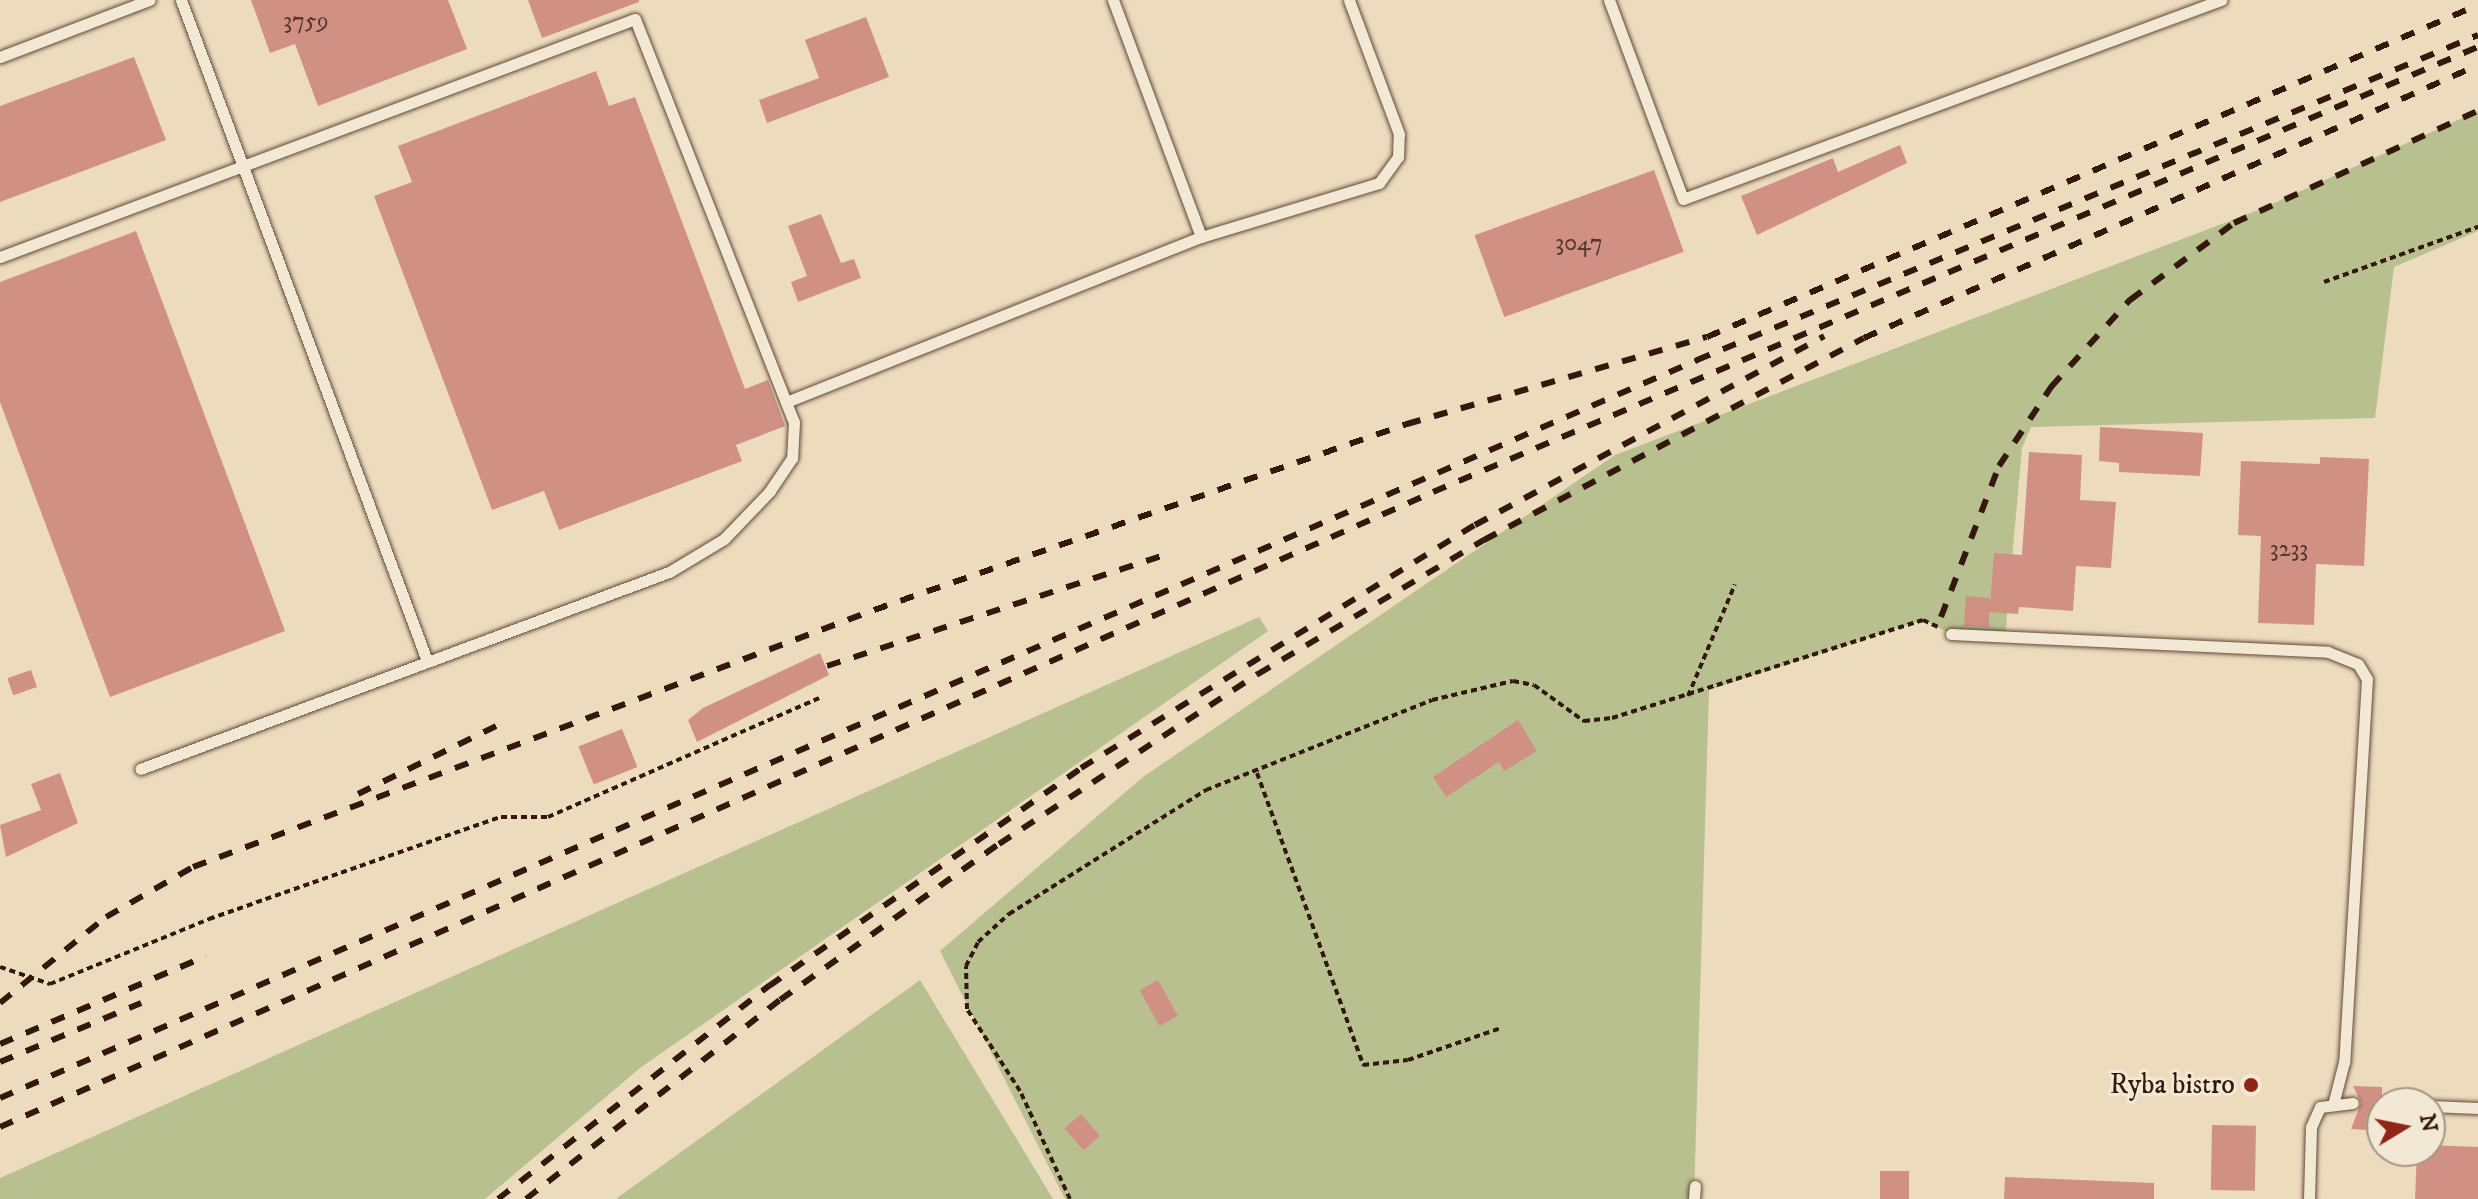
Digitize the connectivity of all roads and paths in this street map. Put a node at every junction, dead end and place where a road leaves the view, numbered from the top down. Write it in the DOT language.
graph roads {
  1 [pos="149,0"];
  2 [pos="181,0"];
  3 [pos="1113,0"];
  4 [pos="1349,0"];
  5 [pos="1609,0"];
  6 [pos="2221,0"];
  7 [pos="0,57"];
  8 [pos="245,167"];
  9 [pos="2478,227"];
  10 [pos="1201,237"];
  11 [pos="0,257"];
  12 [pos="2324,282"];
  13 [pos="786,402"];
  14 [pos="1735,584"];
  15 [pos="1951,634"];
  16 [pos="426,658"];
  17 [pos="1688,696"];
  18 [pos="822,697"];
  19 [pos="140,769"];
  20 [pos="1257,773"];
  21 [pos="0,967"];
  22 [pos="1501,1028"];
  23 [pos="2334,1101"];
  24 [pos="2353,1103"];
  25 [pos="2446,1107"];
  26 [pos="2478,1108"];
  27 [pos="1695,1186"];
  28 [pos="1070,1199"];
  29 [pos="1694,1199"];
  30 [pos="2309,1199"];
  1 -- 7 [label="lane"];
  2 -- 8 [label="lane"];
  3 -- 10 [label="lane"];
  4 -- 10 [label="lane"];
  5 -- 6 [label="lane"];
  8 -- 11 [label="lane"];
  8 -- 13 [label="lane"];
  8 -- 16 [label="lane"];
  9 -- 12 [label="path"];
  10 -- 13 [label="lane"];
  13 -- 16 [label="lane"];
  14 -- 17 [label="path"];
  15 -- 17 [label="path"];
  15 -- 23 [label="lane"];
  16 -- 19 [label="lane"];
  17 -- 20 [label="path"];
  18 -- 21 [label="path"];
  20 -- 22 [label="path"];
  20 -- 28 [label="path"];
  23 -- 24 [label="lane"];
  23 -- 30 [label="lane"];
  25 -- 26 [label="lane"];
  27 -- 29 [label="lane"];
}
